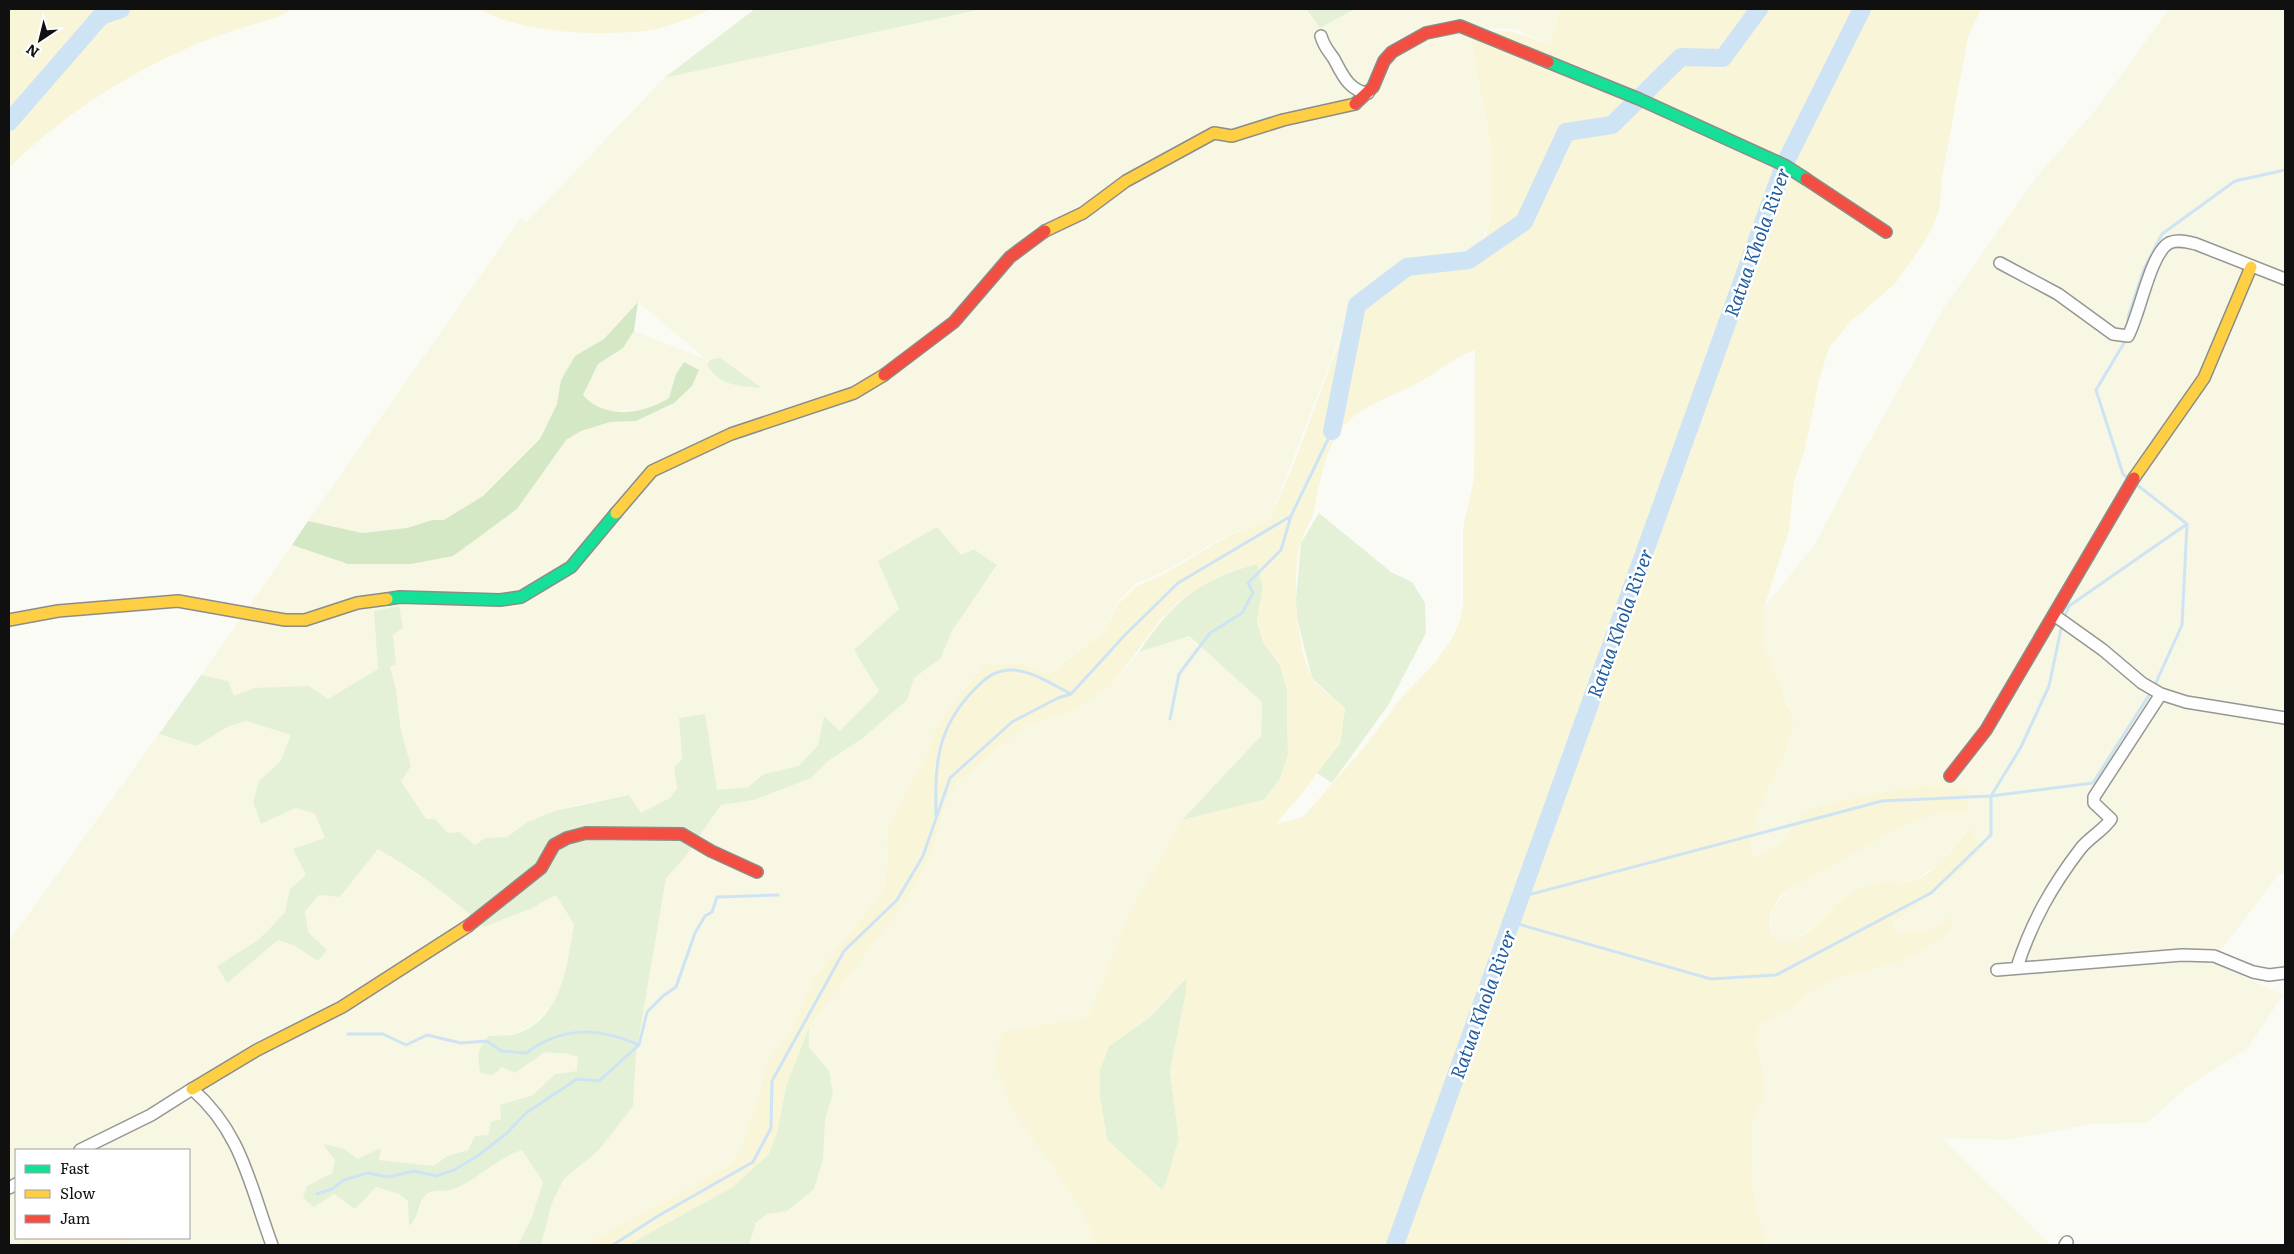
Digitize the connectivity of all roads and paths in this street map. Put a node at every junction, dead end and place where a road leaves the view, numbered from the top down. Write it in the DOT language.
graph roads {
  1 [pos="1321,36"];
  2 [pos="1368,93"];
  3 [pos="1886,232"];
  4 [pos="2000,263"];
  5 [pos="2251,267"];
  6 [pos="2285,279"];
  7 [pos="2054,615"];
  8 [pos="9,620"];
  9 [pos="2161,694"];
  10 [pos="2285,718"];
  11 [pos="1950,776"];
  12 [pos="756,872"];
  13 [pos="2017,967"];
  14 [pos="1997,970"];
  15 [pos="2285,973"];
  16 [pos="192,1089"];
  17 [pos="82,1149"];
  18 [pos="272,1245"];
  1 -- 2 [label="street"];
  2 -- 3 [label="street"];
  2 -- 8 [label="street"];
  4 -- 5 [label="street"];
  5 -- 6 [label="street"];
  5 -- 7 [label="street"];
  7 -- 9 [label="street"];
  7 -- 11 [label="street"];
  9 -- 10 [label="street"];
  9 -- 13 [label="street"];
  12 -- 16 [label="street"];
  13 -- 14 [label="street"];
  13 -- 15 [label="street"];
  16 -- 17 [label="street"];
  16 -- 18 [label="street"];
}
